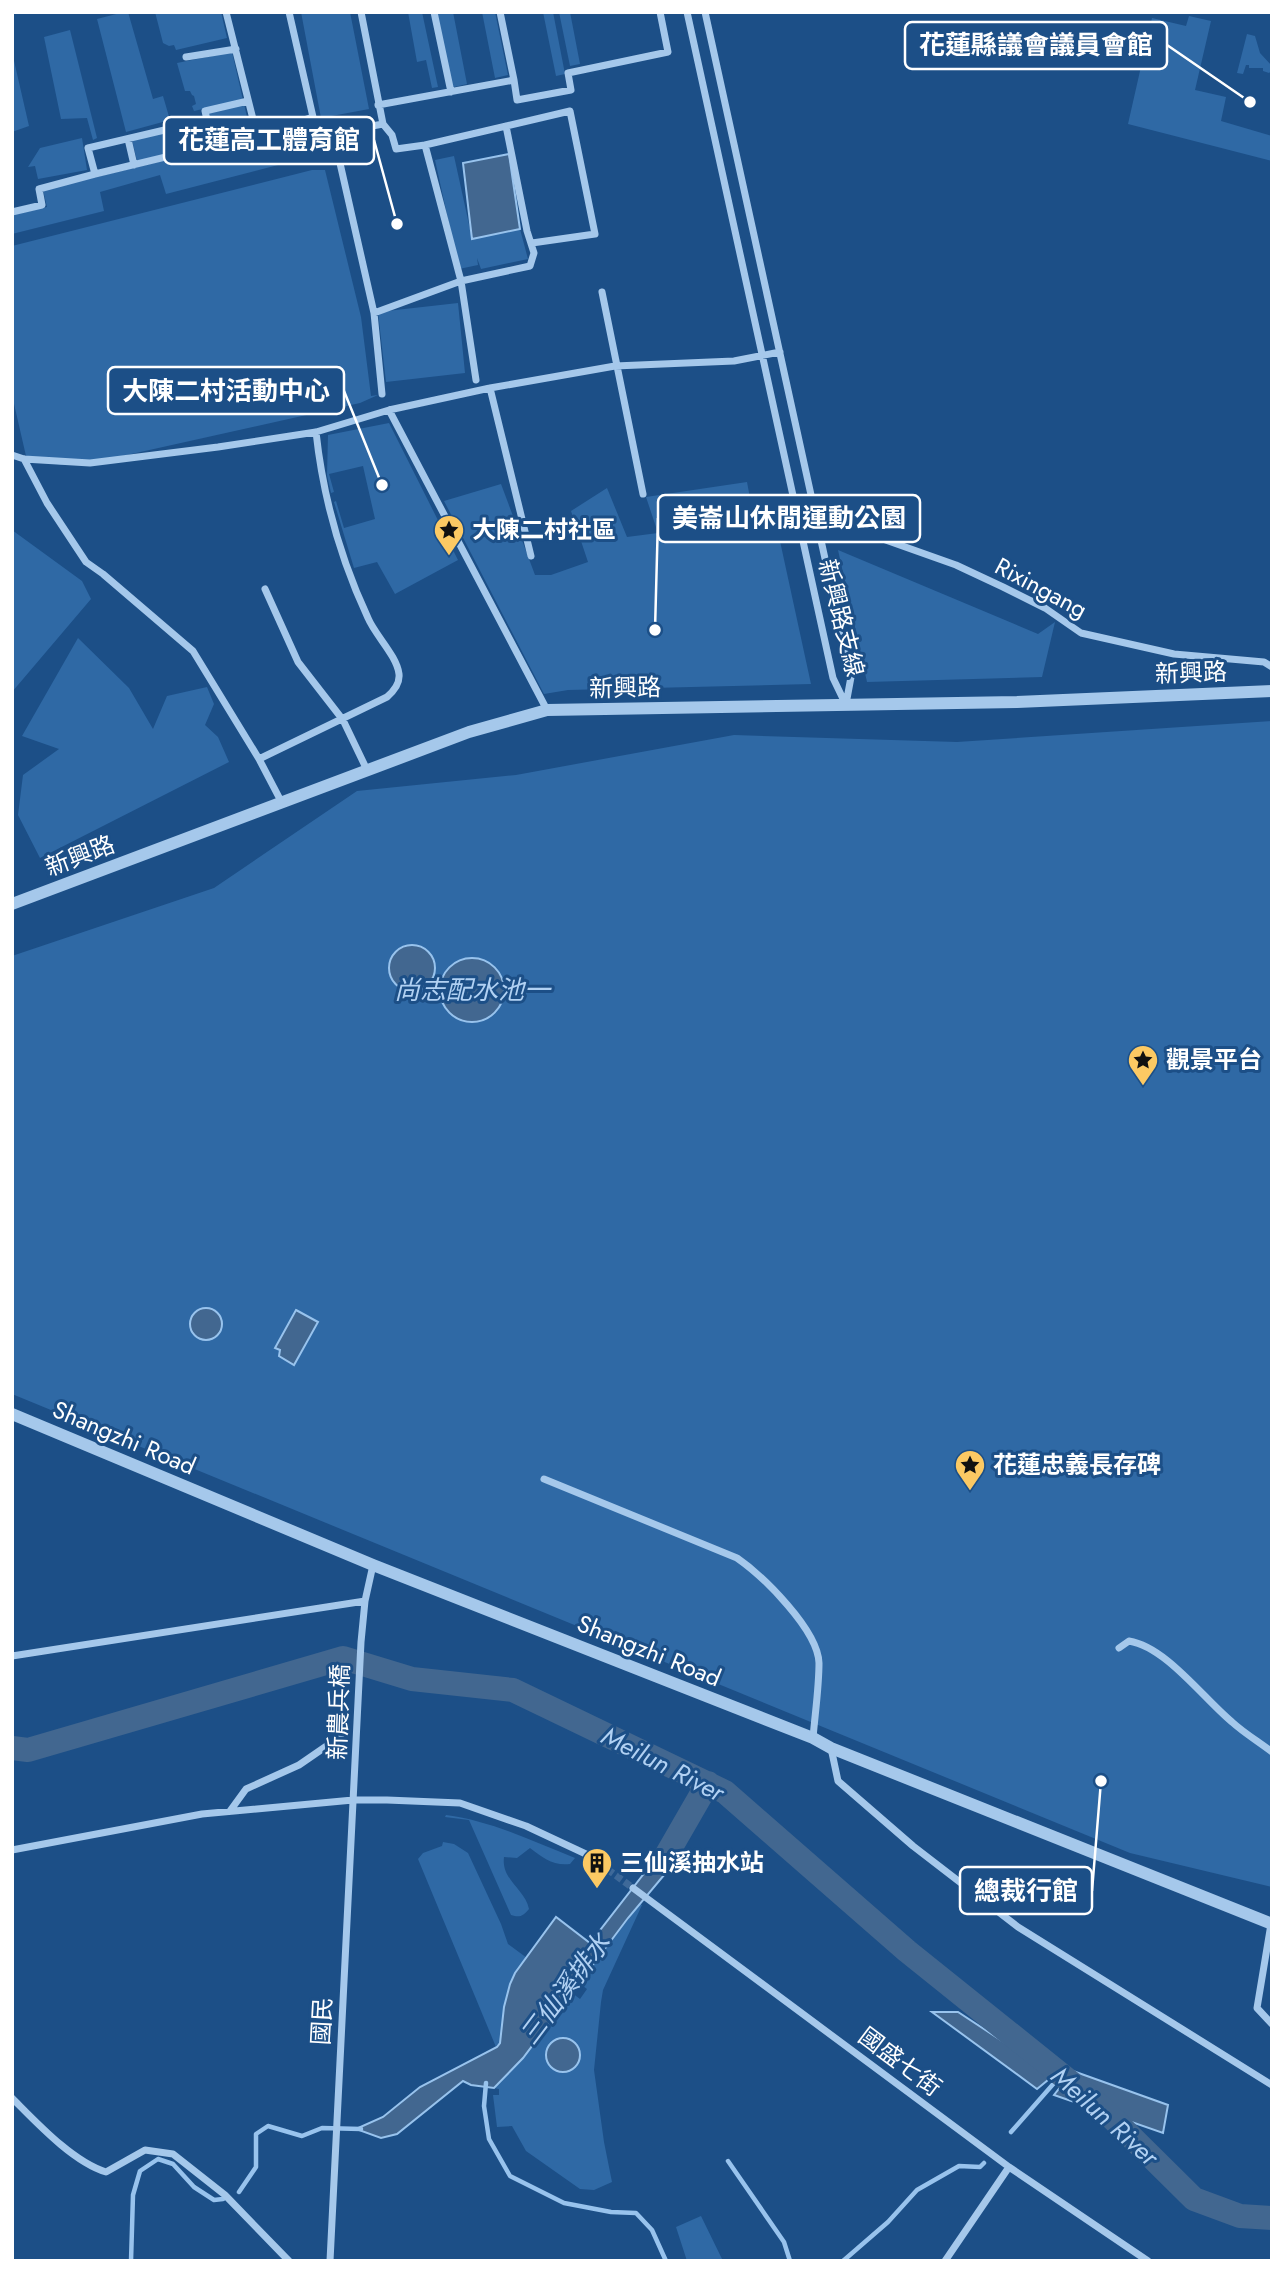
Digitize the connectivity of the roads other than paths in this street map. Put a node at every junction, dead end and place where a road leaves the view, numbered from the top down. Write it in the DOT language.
graph roads {
  1 [pos="226,12"];
  2 [pos="289,12"];
  3 [pos="361,12"];
  4 [pos="434,12"];
  5 [pos="500,12"];
  6 [pos="660,12"];
  7 [pos="687,12"];
  8 [pos="705,12"];
  9 [pos="236,50"];
  10 [pos="186,57"];
  11 [pos="514,80"];
  12 [pos="450,92"];
  13 [pos="248,101"];
  14 [pos="378,105"];
  15 [pos="313,117"];
  16 [pos="383,124"];
  17 [pos="506,126"];
  18 [pos="329,134"];
  19 [pos="257,135"];
  20 [pos="128,139"];
  21 [pos="425,145"];
  22 [pos="134,165"];
  23 [pos="95,174"];
  24 [pos="12,212"];
  25 [pos="532,243"];
  26 [pos="461,281"];
  27 [pos="602,292"];
  28 [pos="374,313"];
  29 [pos="780,352"];
  30 [pos="761,357"];
  31 [pos="615,366"];
  32 [pos="476,380"];
  33 [pos="490,388"];
  34 [pos="382,394"];
  35 [pos="389,410"];
  36 [pos="316,432"];
  37 [pos="12,455"];
  38 [pos="24,459"];
  39 [pos="643,494"];
  40 [pos="880,538"];
  41 [pos="531,556"];
  42 [pos="265,589"];
  43 [pos="1272,667"];
  44 [pos="1272,691"];
  45 [pos="845,705"];
  46 [pos="547,710"];
  47 [pos="343,720"];
  48 [pos="260,760"];
  49 [pos="367,770"];
  50 [pos="282,803"];
  51 [pos="12,904"];
  52 [pos="12,1414"];
  53 [pos="544,1479"];
  54 [pos="373,1565"];
  55 [pos="365,1601"];
  56 [pos="1119,1648"];
  57 [pos="12,1656"];
  58 [pos="344,1734"];
  59 [pos="813,1738"];
  60 [pos="831,1748"];
  61 [pos="1272,1752"];
  62 [pos="355,1783"];
  63 [pos="353,1800"];
  64 [pos="230,1811"];
  65 [pos="12,1850"];
  66 [pos="599,1863"];
  67 [pos="633,1888"];
  68 [pos="1271,1924"];
  69 [pos="1272,2024"];
  70 [pos="1272,2085"];
  71 [pos="12,2098"];
  72 [pos="1009,2166"];
  73 [pos="289,2261"];
  74 [pos="330,2261"];
  75 [pos="945,2261"];
  76 [pos="1148,2261"];
  1 -- 9 [label="street"];
  2 -- 15 [label="street"];
  3 -- 14 [label="street"];
  4 -- 12 [label="street"];
  5 -- 11 [label="street"];
  6 -- 11 [label="street"];
  7 -- 30 [label="street, 新興路支線"];
  8 -- 29 [label="street, 新興路支線"];
  9 -- 10 [label="street"];
  9 -- 13 [label="street"];
  11 -- 12 [label="street"];
  12 -- 14 [label="street"];
  13 -- 19 [label="street"];
  13 -- 20 [label="street"];
  14 -- 16 [label="street"];
  15 -- 18 [label="street"];
  15 -- 19 [label="street"];
  16 -- 18 [label="street"];
  16 -- 21 [label="street"];
  17 -- 21 [label="street"];
  17 -- 25 [label="street"];
  17 -- 25 [label="street"];
  18 -- 28 [label="street"];
  19 -- 22 [label="street"];
  20 -- 22 [label="street"];
  20 -- 23 [label="street"];
  21 -- 26 [label="street"];
  22 -- 23 [label="street"];
  23 -- 24 [label="street"];
  25 -- 26 [label="street"];
  26 -- 28 [label="street"];
  26 -- 32 [label="street"];
  27 -- 31 [label="street"];
  28 -- 34 [label="street"];
  29 -- 30 [label="street"];
  29 -- 45 [label="street, 新興路支線"];
  30 -- 31 [label="street"];
  30 -- 45 [label="street, 新興路支線"];
  31 -- 33 [label="street"];
  31 -- 39 [label="street"];
  33 -- 35 [label="street"];
  33 -- 41 [label="street"];
  35 -- 36 [label="street"];
  35 -- 46 [label="street"];
  36 -- 38 [label="street"];
  36 -- 47 [label="street"];
  37 -- 38 [label="street"];
  38 -- 48 [label="street"];
  40 -- 43 [label="street, Rixingang"];
  42 -- 47 [label="street"];
  44 -- 45 [label="street, 新興路"];
  45 -- 46 [label="street, 新興路"];
  46 -- 49 [label="street, 新興路"];
  47 -- 48 [label="street"];
  47 -- 49 [label="street"];
  48 -- 50 [label="street"];
  49 -- 50 [label="street, 新興路"];
  50 -- 51 [label="street, 新興路"];
  52 -- 54 [label="street, Shangzhi Road"];
  53 -- 59 [label="street"];
  54 -- 55 [label="street, 新農兵橋"];
  54 -- 59 [label="street, Shangzhi Road"];
  55 -- 57 [label="street"];
  55 -- 62 [label="street, 新農兵橋"];
  56 -- 61 [label="street"];
  58 -- 64 [label="street"];
  59 -- 60 [label="street, Shangzhi Road"];
  60 -- 68 [label="street, Shangzhi Road"];
  60 -- 70 [label="street"];
  62 -- 63 [label="street, 國民"];
  63 -- 64 [label="street"];
  63 -- 66 [label="street"];
  63 -- 74 [label="street, 國民"];
  64 -- 65 [label="street"];
  67 -- 72 [label="street, 國盛七街"];
  68 -- 69 [label="street"];
  71 -- 73 [label="street"];
  72 -- 75 [label="street"];
  72 -- 76 [label="street, 國盛七街"];
}
